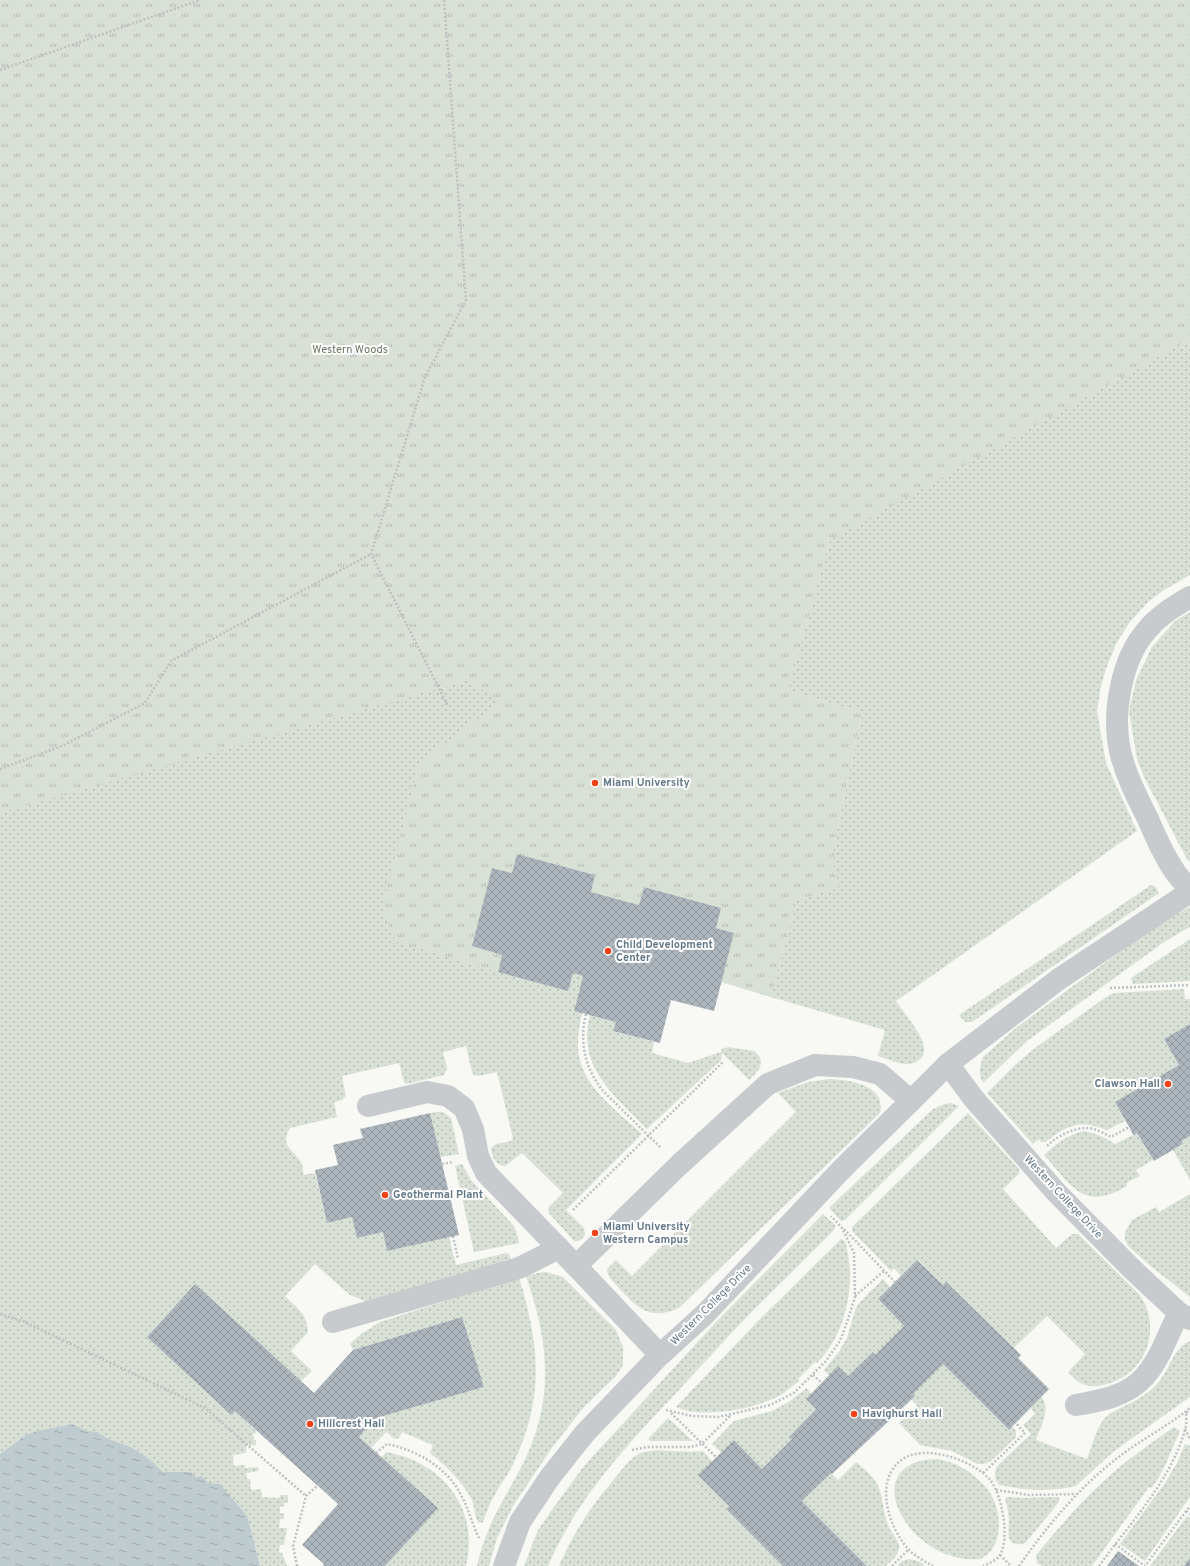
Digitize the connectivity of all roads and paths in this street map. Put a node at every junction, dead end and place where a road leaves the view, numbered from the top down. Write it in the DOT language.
graph roads {
  1 [pos="200,0"];
  2 [pos="444,0"];
  3 [pos="0,70"];
  4 [pos="371,554"];
  5 [pos="1190,597"];
  6 [pos="448,706"];
  7 [pos="0,769"];
  8 [pos="1190,890"];
  9 [pos="1190,985"];
  10 [pos="1110,988"];
  11 [pos="586,1014"];
  12 [pos="724,1061"];
  13 [pos="948,1064"];
  14 [pos="911,1101"];
  15 [pos="368,1106"];
  16 [pos="1129,1127"];
  17 [pos="648,1135"];
  18 [pos="1030,1162"];
  19 [pos="679,1165"];
  20 [pos="814,1199"];
  21 [pos="573,1210"];
  22 [pos="842,1228"];
  23 [pos="559,1248"];
  24 [pos="576,1266"];
  25 [pos="885,1271"];
  26 [pos="895,1282"];
  27 [pos="854,1297"];
  28 [pos="0,1314"];
  29 [pos="1184,1316"];
  30 [pos="334,1322"];
  31 [pos="660,1355"];
  32 [pos="813,1375"];
  33 [pos="822,1383"];
  34 [pos="1076,1405"];
  35 [pos="1190,1408"];
  36 [pos="666,1410"];
  37 [pos="1186,1412"];
  38 [pos="671,1413"];
  39 [pos="1190,1413"];
  40 [pos="731,1415"];
  41 [pos="1016,1423"];
  42 [pos="1185,1429"];
  43 [pos="1190,1439"];
  44 [pos="702,1444"];
  45 [pos="632,1450"];
  46 [pos="376,1453"];
  47 [pos="716,1457"];
  48 [pos="983,1473"];
  49 [pos="317,1486"];
  50 [pos="996,1490"];
  51 [pos="1076,1494"];
  52 [pos="306,1496"];
  53 [pos="1190,1506"];
  54 [pos="1186,1511"];
  55 [pos="1190,1514"];
  56 [pos="479,1538"];
  57 [pos="1115,1544"];
  58 [pos="909,1549"];
  59 [pos="1000,1555"];
  60 [pos="297,1566"];
  61 [pos="504,1566"];
  62 [pos="892,1566"];
  63 [pos="932,1566"];
  64 [pos="983,1566"];
  65 [pos="1011,1566"];
  66 [pos="1019,1566"];
  67 [pos="1099,1566"];
  1 -- 3 [label="path"];
  2 -- 4 [label="path"];
  4 -- 6 [label="path"];
  4 -- 7 [label="path"];
  5 -- 8 [label="street"];
  8 -- 13 [label="street, Western College Drive"];
  9 -- 10 [label="path"];
  11 -- 17 [label="path"];
  12 -- 17 [label="path"];
  13 -- 14 [label="street, Western College Drive"];
  13 -- 18 [label="street, Western College Drive"];
  14 -- 19 [label="street"];
  14 -- 20 [label="street, Western College Drive"];
  15 -- 23 [label="street"];
  16 -- 18 [label="path"];
  17 -- 19 [label="path"];
  17 -- 21 [label="path"];
  18 -- 29 [label="street, Western College Drive"];
  19 -- 24 [label="street"];
  20 -- 22 [label="path"];
  20 -- 31 [label="street, Western College Drive"];
  22 -- 25 [label="path"];
  22 -- 27 [label="path"];
  23 -- 24 [label="street"];
  23 -- 30 [label="street"];
  24 -- 31 [label="street"];
  25 -- 26 [label="path"];
  25 -- 27 [label="path"];
  27 -- 32 [label="path"];
  28 -- 52 [label="path"];
  29 -- 34 [label="street"];
  31 -- 61 [label="street, Western College Drive"];
  32 -- 33 [label="path"];
  32 -- 40 [label="path"];
  35 -- 37 [label="path"];
  36 -- 38 [label="path"];
  37 -- 39 [label="path"];
  37 -- 42 [label="path"];
  37 -- 51 [label="path"];
  38 -- 40 [label="path"];
  38 -- 44 [label="path"];
  40 -- 44 [label="path"];
  41 -- 48 [label="path"];
  42 -- 43 [label="path"];
  42 -- 57 [label="path"];
  44 -- 45 [label="path"];
  44 -- 47 [label="path"];
  46 -- 56 [label="path"];
  48 -- 50 [label="path"];
  48 -- 58 [label="path"];
  49 -- 52 [label="path"];
  50 -- 51 [label="path"];
  50 -- 59 [label="path"];
  51 -- 66 [label="path"];
  52 -- 60 [label="path"];
  53 -- 54 [label="path"];
  54 -- 55 [label="path"];
  54 -- 57 [label="path"];
  57 -- 67 [label="path"];
  58 -- 62 [label="path"];
  58 -- 63 [label="path"];
  59 -- 64 [label="path"];
  59 -- 65 [label="path"];
}
